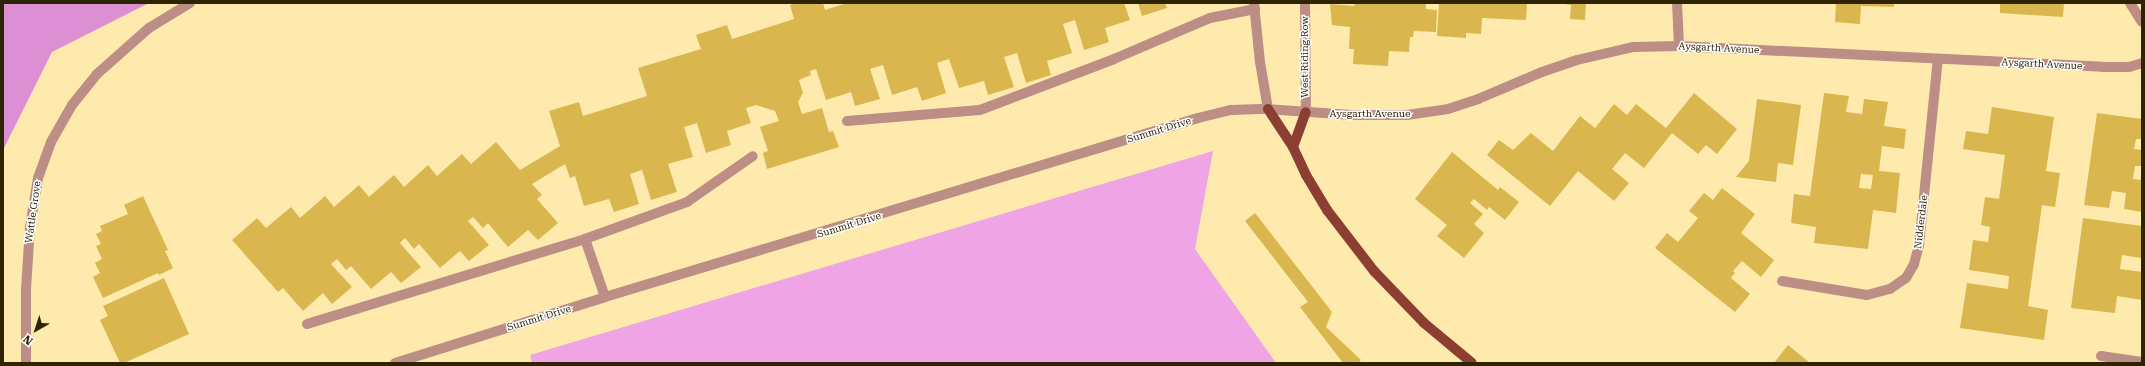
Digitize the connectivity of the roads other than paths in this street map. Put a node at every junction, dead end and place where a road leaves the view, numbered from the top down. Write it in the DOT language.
graph roads {
  1 [pos="190,3"];
  2 [pos="1305,3"];
  3 [pos="1677,3"];
  4 [pos="2130,3"];
  5 [pos="1254,6"];
  6 [pos="2142,22"];
  7 [pos="1679,46"];
  8 [pos="1938,58"];
  9 [pos="2142,63"];
  10 [pos="1268,109"];
  11 [pos="1306,112"];
  12 [pos="846,121"];
  13 [pos="1293,147"];
  14 [pos="753,156"];
  15 [pos="585,239"];
  16 [pos="1782,281"];
  17 [pos="605,297"];
  18 [pos="307,324"];
  19 [pos="2101,356"];
  20 [pos="2142,362"];
  21 [pos="26,363"];
  22 [pos="396,363"];
  23 [pos="1472,363"];
  1 -- 21 [label="street, Wattle Grove"];
  2 -- 11 [label="street, West Riding Row"];
  3 -- 7 [label="street"];
  4 -- 6 [label="street"];
  5 -- 10 [label="street"];
  5 -- 12 [label="street"];
  7 -- 8 [label="street, Aysgarth Avenue"];
  7 -- 11 [label="street, Aysgarth Avenue"];
  8 -- 9 [label="street, Aysgarth Avenue"];
  8 -- 16 [label="street, Nidderdale"];
  10 -- 11 [label="street, Summit Drive"];
  10 -- 13 [label="main road"];
  10 -- 17 [label="street, Summit Drive"];
  11 -- 13 [label="main road"];
  13 -- 23 [label="main road"];
  14 -- 15 [label="street"];
  15 -- 17 [label="street"];
  15 -- 18 [label="street"];
  17 -- 22 [label="street, Summit Drive"];
  19 -- 20 [label="street"];
}
